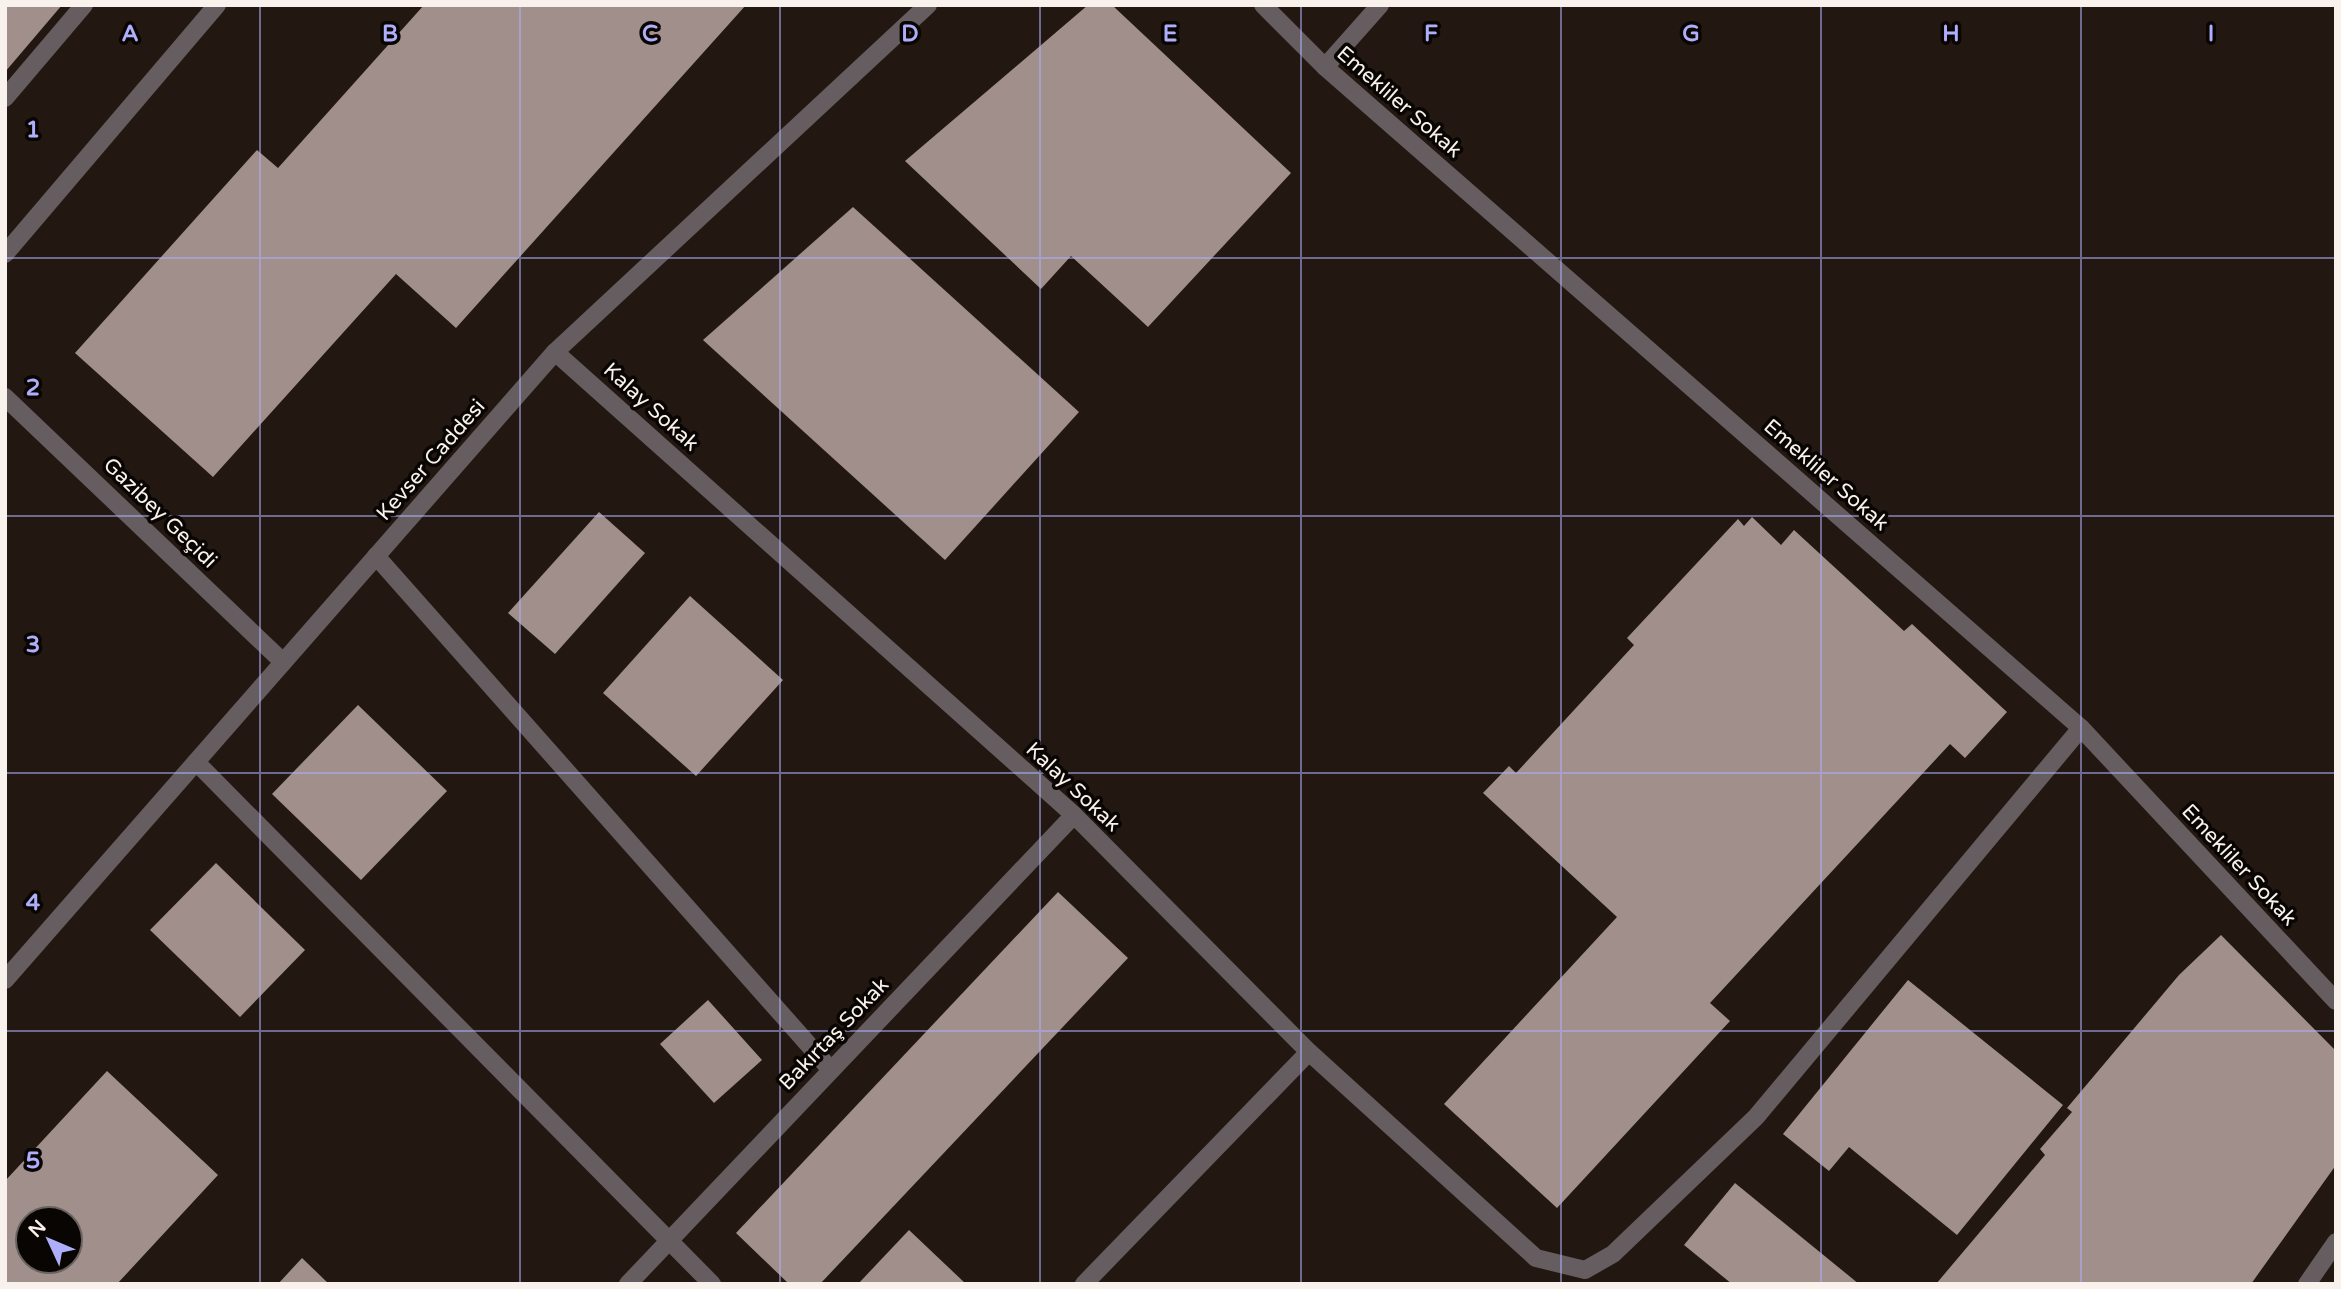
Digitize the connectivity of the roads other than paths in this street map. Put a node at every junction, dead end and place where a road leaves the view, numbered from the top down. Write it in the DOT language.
graph roads {
  1 [pos="85,5"];
  2 [pos="217,5"];
  3 [pos="928,5"];
  4 [pos="1263,5"];
  5 [pos="1380,5"];
  6 [pos="1325,68"];
  7 [pos="5,98"];
  8 [pos="5,254"];
  9 [pos="555,352"];
  10 [pos="5,397"];
  11 [pos="376,556"];
  12 [pos="283,662"];
  13 [pos="2081,728"];
  14 [pos="196,762"];
  15 [pos="1074,816"];
  16 [pos="5,980"];
  17 [pos="2336,1002"];
  18 [pos="1309,1052"];
  19 [pos="831,1070"];
  20 [pos="669,1240"];
  21 [pos="2336,1242"];
  22 [pos="628,1284"];
  23 [pos="712,1284"];
  24 [pos="1084,1284"];
  25 [pos="2306,1284"];
  1 -- 7 [label="street"];
  2 -- 8 [label="street"];
  3 -- 9 [label="street, Kevser Caddesi"];
  4 -- 6 [label="street, Emekliler Sokak"];
  5 -- 6 [label="street"];
  6 -- 13 [label="street, Emekliler Sokak"];
  9 -- 11 [label="street, Kevser Caddesi"];
  9 -- 15 [label="street, Kalay Sokak"];
  10 -- 12 [label="street, Gazibey Geçidi"];
  11 -- 12 [label="street, Kevser Caddesi"];
  11 -- 19 [label="street"];
  12 -- 14 [label="street, Kevser Caddesi"];
  13 -- 17 [label="street, Emekliler Sokak"];
  13 -- 18 [label="street, Kalay Sokak"];
  14 -- 16 [label="street, Kevser Caddesi"];
  14 -- 20 [label="street"];
  15 -- 18 [label="street, Kalay Sokak"];
  15 -- 19 [label="street, Bakırtaş Sokak"];
  18 -- 24 [label="street"];
  19 -- 20 [label="street, Bakırtaş Sokak"];
  20 -- 22 [label="street, Bakırtaş Sokak"];
  20 -- 23 [label="street"];
  21 -- 25 [label="street"];
}
